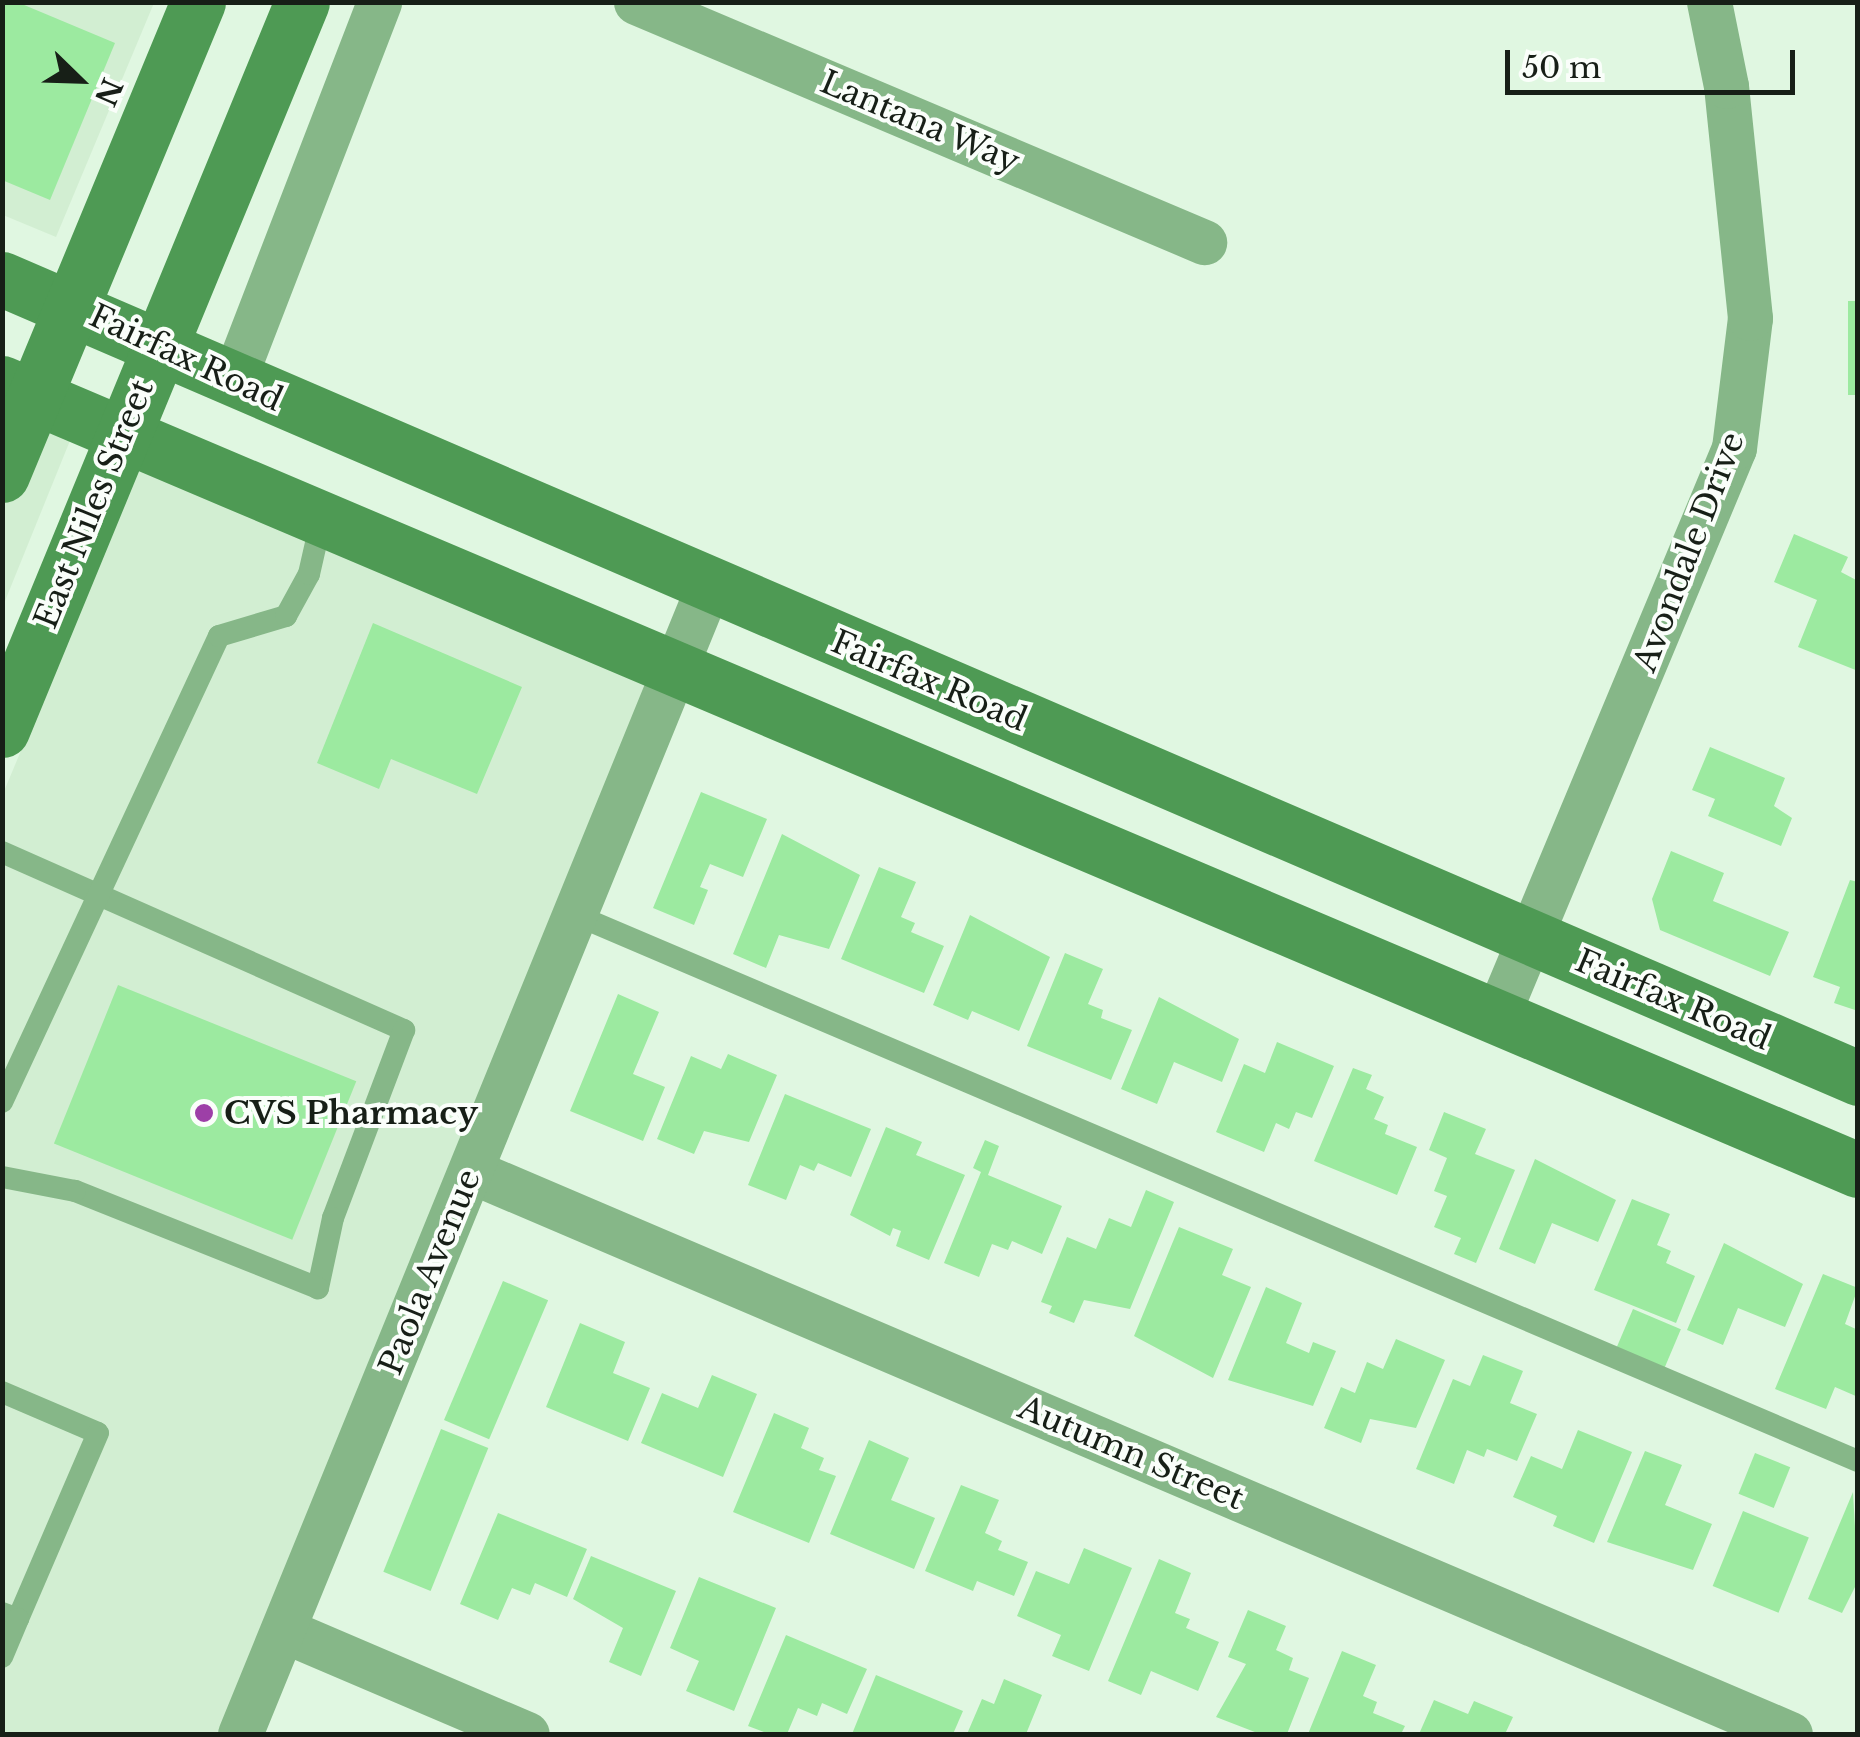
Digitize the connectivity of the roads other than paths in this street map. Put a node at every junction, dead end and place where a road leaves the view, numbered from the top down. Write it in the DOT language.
graph roads {
  1 [pos="198,2"];
  2 [pos="302,2"];
  3 [pos="378,2"];
  4 [pos="636,2"];
  5 [pos="1708,2"];
  6 [pos="1204,242"];
  7 [pos="2,278"];
  8 [pos="71,306"];
  9 [pos="160,342"];
  10 [pos="232,381"];
  11 [pos="19,389"];
  12 [pos="123,432"];
  13 [pos="2,475"];
  14 [pos="322,517"];
  15 [pos="708,587"];
  16 [pos="678,667"];
  17 [pos="2,730"];
  18 [pos="2,852"];
  19 [pos="99,896"];
  20 [pos="576,915"];
  21 [pos="1532,939"];
  22 [pos="1498,1016"];
  23 [pos="1858,1078"];
  24 [pos="2,1102"];
  25 [pos="471,1170"];
  26 [pos="1858,1170"];
  27 [pos="2,1177"];
  28 [pos="2,1392"];
  29 [pos="1858,1460"];
  30 [pos="10,1616"];
  31 [pos="282,1630"];
  32 [pos="2,1657"];
  33 [pos="240,1734"];
  34 [pos="527,1734"];
  35 [pos="1790,1734"];
  1 -- 8 [label="main road"];
  2 -- 9 [label="main road, East Niles Street"];
  3 -- 10 [label="street"];
  4 -- 6 [label="street, Lantana Way"];
  5 -- 21 [label="street, Avondale Drive"];
  7 -- 8 [label="main road, Fairfax Road"];
  8 -- 9 [label="main road, Fairfax Road"];
  8 -- 11 [label="main road"];
  9 -- 10 [label="main road, Fairfax Road"];
  9 -- 12 [label="main road, East Niles Street"];
  10 -- 15 [label="main road, Fairfax Road"];
  11 -- 12 [label="main road"];
  11 -- 13 [label="main road"];
  12 -- 14 [label="main road"];
  12 -- 17 [label="main road, East Niles Street"];
  14 -- 16 [label="main road"];
  14 -- 19 [label="lane"];
  15 -- 16 [label="street, Paola Avenue"];
  15 -- 21 [label="main road, Fairfax Road"];
  16 -- 20 [label="street, Paola Avenue"];
  16 -- 22 [label="main road"];
  18 -- 19 [label="lane"];
  19 -- 24 [label="lane"];
  19 -- 27 [label="lane"];
  20 -- 25 [label="street, Paola Avenue"];
  20 -- 29 [label="lane"];
  21 -- 22 [label="street, Avondale Drive"];
  21 -- 23 [label="main road, Fairfax Road"];
  22 -- 26 [label="main road"];
  25 -- 31 [label="street, Paola Avenue"];
  25 -- 35 [label="street, Autumn Street"];
  28 -- 30 [label="lane"];
  30 -- 32 [label="lane"];
  31 -- 33 [label="street, Paola Avenue"];
  31 -- 34 [label="street"];
}
